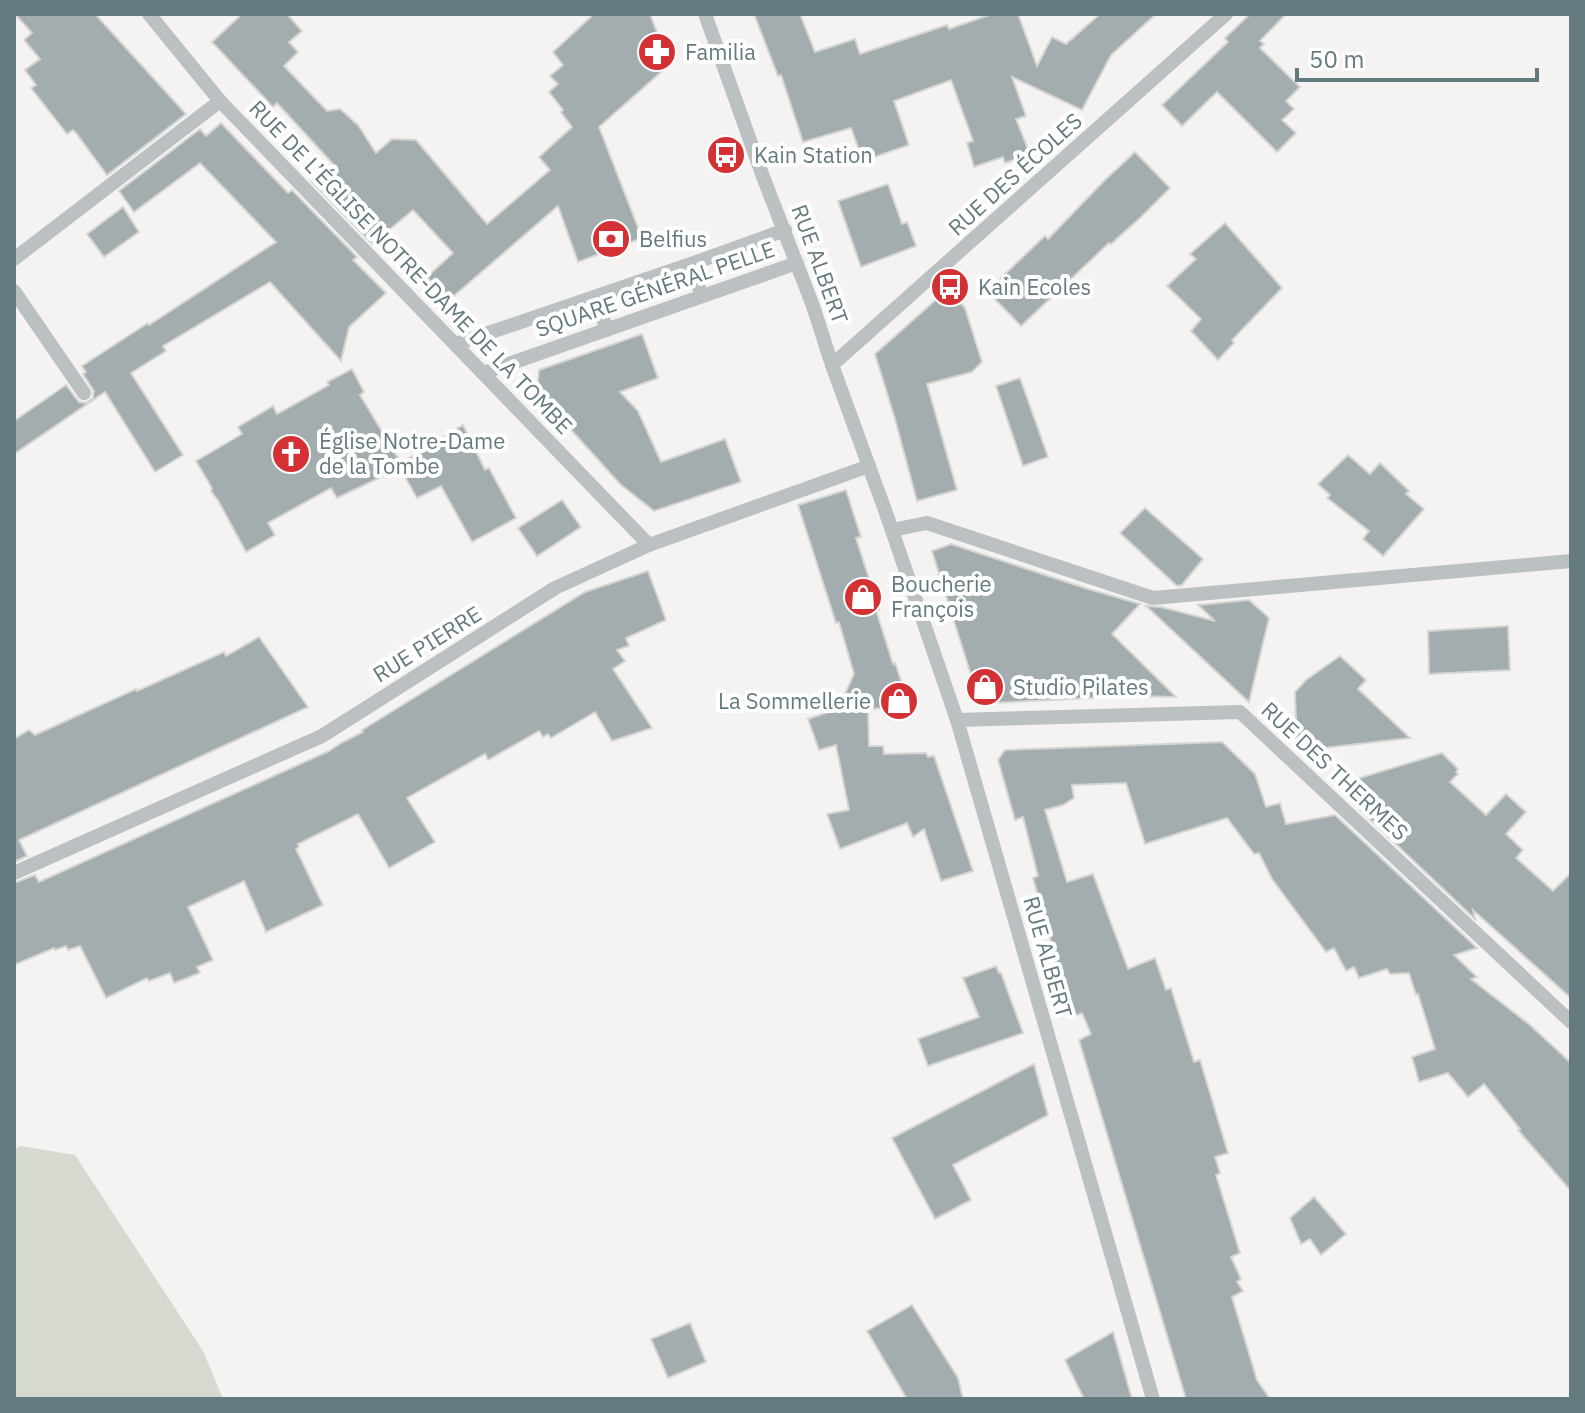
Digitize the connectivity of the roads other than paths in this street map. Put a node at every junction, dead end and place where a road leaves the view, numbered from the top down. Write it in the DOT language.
graph roads {
  1 [pos="149,14"];
  2 [pos="705,14"];
  3 [pos="1226,14"];
  4 [pos="220,101"];
  5 [pos="785,230"];
  6 [pos="14,259"];
  7 [pos="797,263"];
  8 [pos="691,264"];
  9 [pos="14,291"];
  10 [pos="702,296"];
  11 [pos="595,297"];
  12 [pos="607,330"];
  13 [pos="456,344"];
  14 [pos="832,365"];
  15 [pos="483,373"];
  16 [pos="84,393"];
  17 [pos="869,466"];
  18 [pos="892,530"];
  19 [pos="649,545"];
  20 [pos="1571,561"];
  21 [pos="957,720"];
  22 [pos="14,873"];
  23 [pos="1571,1022"];
  24 [pos="1153,1399"];
  1 -- 4 [label="street, RUE DE L’ÉGLISE NOTRE-DAME DE LA TOMBE"];
  2 -- 5 [label="street, RUE ALBERT"];
  3 -- 14 [label="street, RUE DES ÉCOLES"];
  4 -- 6 [label="street"];
  4 -- 13 [label="street, RUE DE L’ÉGLISE NOTRE-DAME DE LA TOMBE"];
  5 -- 7 [label="street, RUE ALBERT"];
  5 -- 8 [label="street, SQUARE GÉNÉRAL PELLE"];
  7 -- 10 [label="street, SQUARE GÉNÉRAL PELLE"];
  7 -- 14 [label="street, RUE ALBERT"];
  8 -- 10 [label="street"];
  8 -- 11 [label="street, SQUARE GÉNÉRAL PELLE"];
  9 -- 16 [label="street"];
  10 -- 12 [label="street, SQUARE GÉNÉRAL PELLE"];
  11 -- 12 [label="street"];
  11 -- 13 [label="street, SQUARE GÉNÉRAL PELLE"];
  12 -- 15 [label="street, SQUARE GÉNÉRAL PELLE"];
  13 -- 15 [label="street, RUE DE L’ÉGLISE NOTRE-DAME DE LA TOMBE"];
  14 -- 17 [label="street, RUE ALBERT"];
  15 -- 19 [label="street, RUE DE L’ÉGLISE NOTRE-DAME DE LA TOMBE"];
  17 -- 18 [label="street, RUE ALBERT"];
  17 -- 19 [label="street, RUE PIERRE"];
  18 -- 20 [label="street"];
  18 -- 21 [label="street, RUE ALBERT"];
  19 -- 22 [label="street, RUE PIERRE"];
  21 -- 23 [label="street, RUE DES THERMES"];
  21 -- 24 [label="street, RUE ALBERT"];
}
